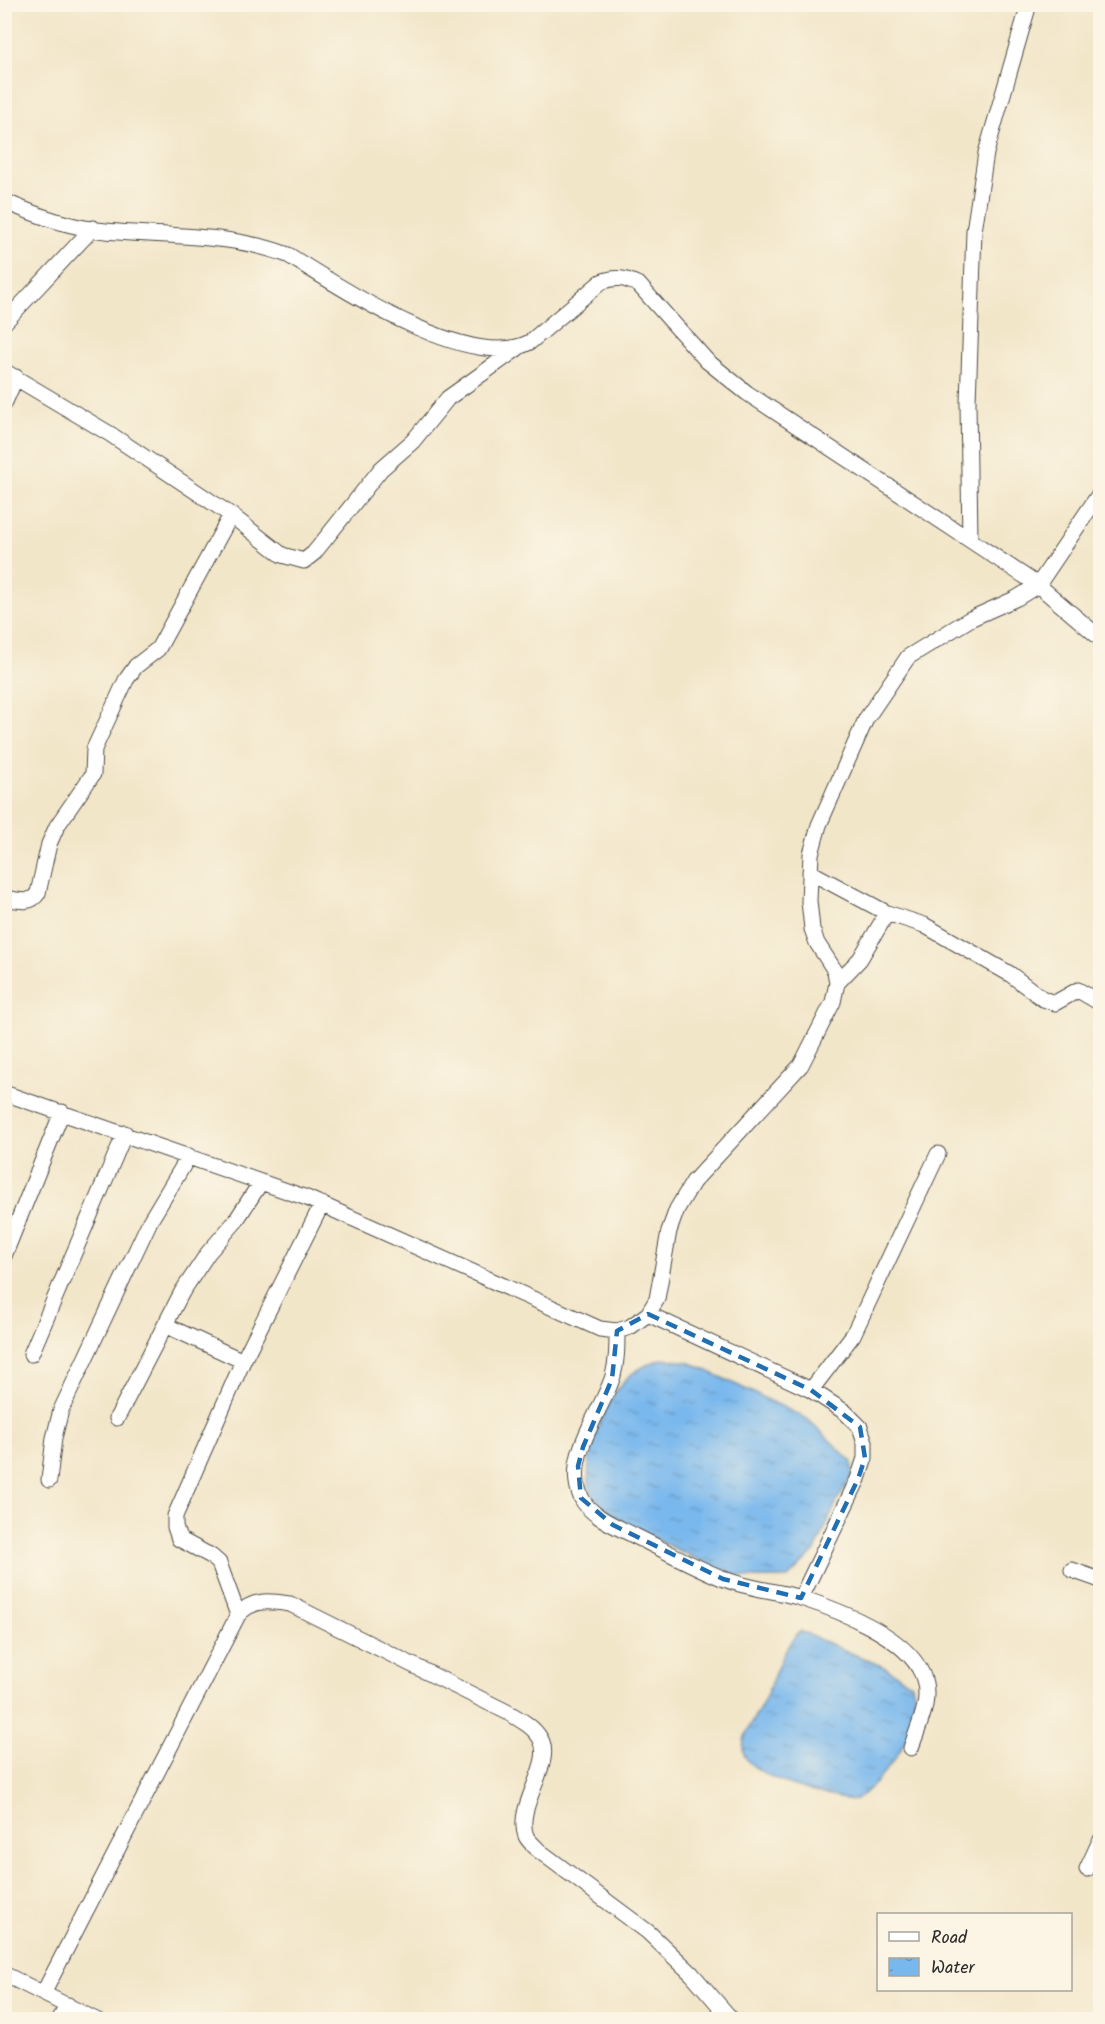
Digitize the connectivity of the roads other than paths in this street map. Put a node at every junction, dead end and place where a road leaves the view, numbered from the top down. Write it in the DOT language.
graph roads {
  1 [pos="1029,4"];
  2 [pos="4,201"];
  3 [pos="93,228"];
  4 [pos="4,323"];
  5 [pos="518,348"];
  6 [pos="10,374"];
  7 [pos="4,404"];
  8 [pos="1101,493"];
  9 [pos="231,515"];
  10 [pos="970,540"];
  11 [pos="1038,585"];
  12 [pos="1101,638"];
  13 [pos="810,872"];
  14 [pos="4,898"];
  15 [pos="887,913"];
  16 [pos="837,983"];
  17 [pos="1101,1003"];
  18 [pos="4,1093"];
  19 [pos="62,1112"];
  20 [pos="126,1133"];
  21 [pos="938,1154"];
  22 [pos="189,1156"];
  23 [pos="261,1182"];
  24 [pos="322,1204"];
  25 [pos="4,1256"];
  26 [pos="648,1314"];
  27 [pos="165,1325"];
  28 [pos="617,1331"];
  29 [pos="31,1354"];
  30 [pos="243,1361"];
  31 [pos="811,1390"];
  32 [pos="117,1418"];
  33 [pos="50,1480"];
  34 [pos="1072,1570"];
  35 [pos="1101,1580"];
  36 [pos="801,1598"];
  37 [pos="238,1615"];
  38 [pos="911,1748"];
  39 [pos="1101,1841"];
  40 [pos="1087,1869"];
  41 [pos="4,1974"];
  42 [pos="44,1992"];
  43 [pos="68,2005"];
  44 [pos="59,2019"];
  45 [pos="96,2019"];
  46 [pos="732,2019"];
  1 -- 10 [label="street"];
  2 -- 3 [label="street"];
  3 -- 4 [label="street"];
  3 -- 5 [label="street"];
  5 -- 9 [label="street"];
  5 -- 10 [label="street"];
  6 -- 7 [label="street"];
  6 -- 9 [label="street"];
  8 -- 11 [label="street"];
  9 -- 14 [label="street"];
  10 -- 11 [label="street"];
  11 -- 12 [label="street"];
  11 -- 13 [label="street"];
  13 -- 15 [label="street"];
  13 -- 16 [label="street"];
  15 -- 16 [label="street"];
  15 -- 17 [label="street"];
  16 -- 26 [label="street"];
  18 -- 19 [label="street"];
  19 -- 20 [label="street"];
  19 -- 25 [label="street"];
  20 -- 22 [label="street"];
  20 -- 29 [label="street"];
  21 -- 31 [label="street"];
  22 -- 23 [label="street"];
  22 -- 33 [label="street"];
  23 -- 24 [label="street"];
  23 -- 27 [label="street"];
  24 -- 28 [label="street"];
  24 -- 30 [label="street"];
  26 -- 28 [label="street"];
  26 -- 31 [label="street"];
  27 -- 30 [label="street"];
  27 -- 32 [label="street"];
  28 -- 36 [label="street"];
  30 -- 37 [label="street"];
  31 -- 36 [label="street"];
  34 -- 35 [label="street"];
  36 -- 38 [label="street"];
  37 -- 42 [label="street"];
  37 -- 46 [label="street"];
  39 -- 40 [label="street"];
  41 -- 42 [label="street"];
  42 -- 43 [label="street"];
  43 -- 44 [label="street"];
  43 -- 45 [label="street"];
}
